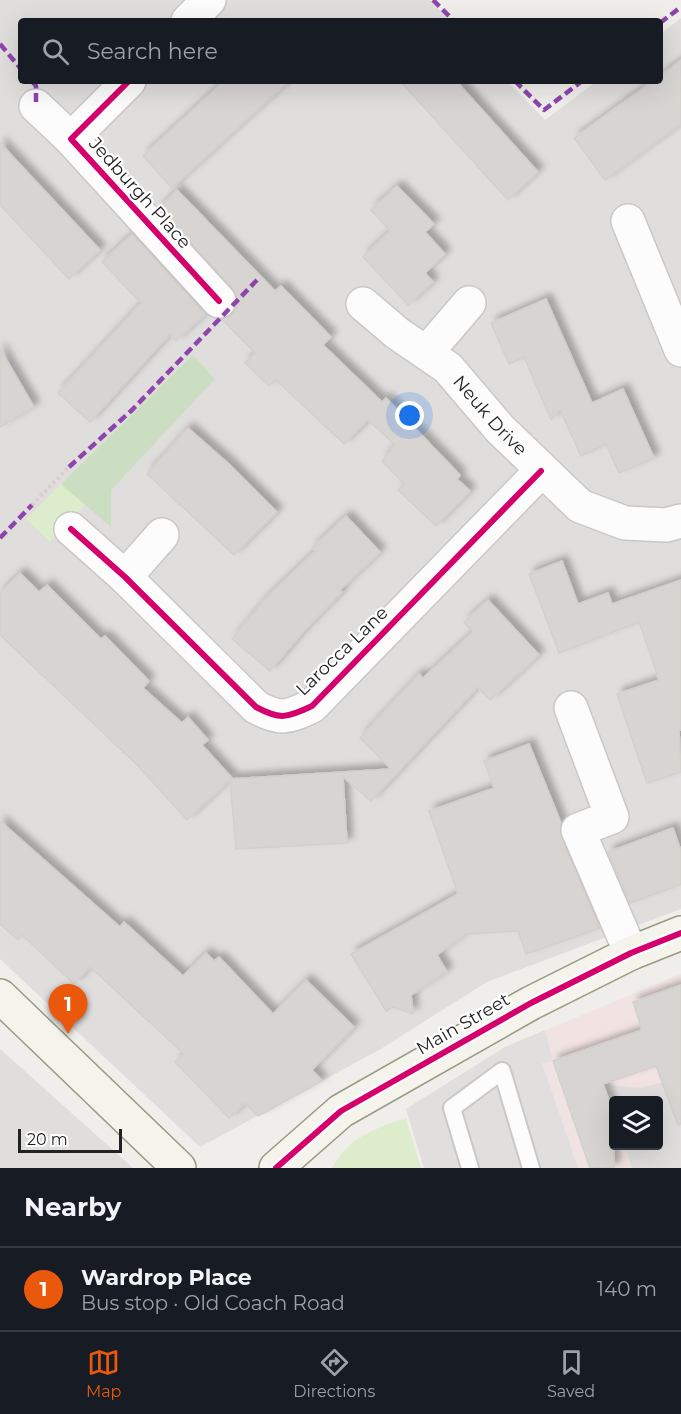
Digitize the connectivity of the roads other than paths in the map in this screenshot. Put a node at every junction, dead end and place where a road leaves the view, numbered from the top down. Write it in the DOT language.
graph roads {
  1 [pos="209,0"];
  2 [pos="191,18"];
  3 [pos="126,84"];
  4 [pos="36,106"];
  5 [pos="71,139"];
  6 [pos="628,221"];
  7 [pos="219,301"];
  8 [pos="470,303"];
  9 [pos="363,304"];
  10 [pos="681,350"];
  11 [pos="427,352"];
  12 [pos="541,471"];
  13 [pos="681,521"];
  14 [pos="70,529"];
  15 [pos="162,535"];
  16 [pos="124,577"];
  17 [pos="572,708"];
  18 [pos="681,933"];
  19 [pos="631,953"];
  20 [pos="4,1007"];
  21 [pos="179,1168"];
  22 [pos="276,1168"];
  23 [pos="470,1168"];
  24 [pos="531,1168"];
  1 -- 2 [label="street"];
  3 -- 5 [label="street, Jedburgh Place"];
  4 -- 5 [label="street"];
  5 -- 7 [label="street, Jedburgh Place"];
  6 -- 10 [label="street"];
  8 -- 11 [label="street"];
  9 -- 11 [label="street, Neuk Drive"];
  11 -- 12 [label="street, Neuk Drive"];
  12 -- 13 [label="street, Neuk Drive"];
  12 -- 16 [label="street, Larocca Lane"];
  14 -- 16 [label="street, Larocca Lane"];
  15 -- 16 [label="street"];
  17 -- 19 [label="street"];
  18 -- 19 [label="street, Main Street"];
  19 -- 22 [label="street, Main Street"];
  20 -- 21 [label="street"];
  23 -- 24 [label="lane"];
}
